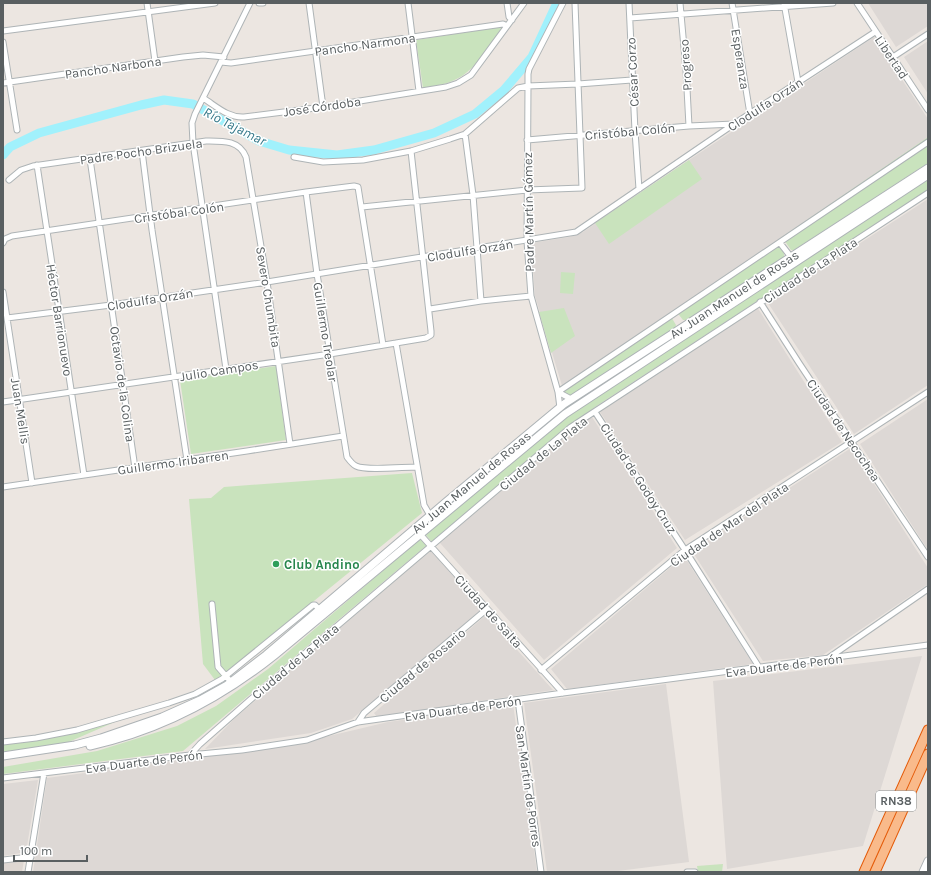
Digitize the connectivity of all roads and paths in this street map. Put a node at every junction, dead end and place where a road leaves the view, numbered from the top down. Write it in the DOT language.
graph roads {
  1 [pos="147,3"];
  2 [pos="215,3"];
  3 [pos="250,3"];
  4 [pos="259,3"];
  5 [pos="263,3"];
  6 [pos="309,3"];
  7 [pos="408,3"];
  8 [pos="507,3"];
  9 [pos="524,3"];
  10 [pos="563,3"];
  11 [pos="574,3"];
  12 [pos="629,3"];
  13 [pos="680,3"];
  14 [pos="732,3"];
  15 [pos="832,3"];
  16 [pos="857,3"];
  17 [pos="784,5"];
  18 [pos="733,10"];
  19 [pos="148,12"];
  20 [pos="682,14"];
  21 [pos="630,18"];
  22 [pos="512,20"];
  23 [pos="507,26"];
  24 [pos="3,31"];
  25 [pos="875,32"];
  26 [pos="928,34"];
  27 [pos="412,38"];
  28 [pos="3,42"];
  29 [pos="316,51"];
  30 [pos="224,57"];
  31 [pos="893,58"];
  32 [pos="155,61"];
  33 [pos="221,62"];
  34 [pos="632,80"];
  35 [pos="9,82"];
  36 [pos="798,82"];
  37 [pos="3,83"];
  38 [pos="578,84"];
  39 [pos="528,86"];
  40 [pos="419,91"];
  41 [pos="202,100"];
  42 [pos="323,107"];
  43 [pos="928,110"];
  44 [pos="750,114"];
  45 [pos="734,124"];
  46 [pos="689,126"];
  47 [pos="17,130"];
  48 [pos="635,131"];
  49 [pos="465,134"];
  50 [pos="580,136"];
  51 [pos="527,140"];
  52 [pos="928,142"];
  53 [pos="193,143"];
  54 [pos="243,150"];
  55 [pos="142,151"];
  56 [pos="411,151"];
  57 [pos="294,157"];
  58 [pos="90,159"];
  59 [pos="37,165"];
  60 [pos="928,168"];
  61 [pos="928,175"];
  62 [pos="9,180"];
  63 [pos="639,189"];
  64 [pos="527,190"];
  65 [pos="306,192"];
  66 [pos="928,193"];
  67 [pos="473,195"];
  68 [pos="254,201"];
  69 [pos="416,202"];
  70 [pos="362,207"];
  71 [pos="203,208"];
  72 [pos="150,216"];
  73 [pos="99,223"];
  74 [pos="47,231"];
  75 [pos="526,241"];
  76 [pos="3,243"];
  77 [pos="780,243"];
  78 [pos="477,249"];
  79 [pos="791,257"];
  80 [pos="422,258"];
  81 [pos="370,265"];
  82 [pos="317,274"];
  83 [pos="266,282"];
  84 [pos="215,289"];
  85 [pos="3,292"];
  86 [pos="162,296"];
  87 [pos="531,296"];
  88 [pos="481,301"];
  89 [pos="760,302"];
  90 [pos="111,305"];
  91 [pos="4,307"];
  92 [pos="430,309"];
  93 [pos="59,312"];
  94 [pos="7,318"];
  95 [pos="396,343"];
  96 [pos="383,345"];
  97 [pos="330,354"];
  98 [pos="278,361"];
  99 [pos="226,369"];
  100 [pos="174,377"];
  101 [pos="122,385"];
  102 [pos="71,392"];
  103 [pos="558,392"];
  104 [pos="928,392"];
  105 [pos="19,400"];
  106 [pos="571,400"];
  107 [pos="3,402"];
  108 [pos="560,408"];
  109 [pos="595,412"];
  110 [pos="343,436"];
  111 [pos="852,442"];
  112 [pos="290,444"];
  113 [pos="187,460"];
  114 [pos="416,467"];
  115 [pos="135,468"];
  116 [pos="84,475"];
  117 [pos="32,482"];
  118 [pos="3,487"];
  119 [pos="430,516"];
  120 [pos="436,522"];
  121 [pos="416,528"];
  122 [pos="421,535"];
  123 [pos="431,545"];
  124 [pos="685,550"];
  125 [pos="928,557"];
  126 [pos="928,589"];
  127 [pos="212,604"];
  128 [pos="320,610"];
  129 [pos="487,610"];
  130 [pos="926,646"];
  131 [pos="826,659"];
  132 [pos="759,667"];
  133 [pos="542,670"];
  134 [pos="226,676"];
  135 [pos="231,682"];
  136 [pos="563,693"];
  137 [pos="518,700"];
  138 [pos="358,722"];
  139 [pos="928,730"];
  140 [pos="3,742"];
  141 [pos="928,754"];
  142 [pos="190,755"];
  143 [pos="3,756"];
  144 [pos="3,760"];
  145 [pos="44,773"];
  146 [pos="3,778"];
  147 [pos="31,857"];
  148 [pos="3,860"];
  149 [pos="928,861"];
  150 [pos="28,872"];
  151 [pos="541,872"];
  152 [pos="687,872"];
  153 [pos="695,872"];
  154 [pos="864,872"];
  155 [pos="875,872"];
  156 [pos="923,872"];
  1 -- 19 [label="street"];
  2 -- 19 [label="street"];
  3 -- 30 [label="street"];
  4 -- 5 [label="street"];
  6 -- 29 [label="street"];
  7 -- 27 [label="street"];
  8 -- 22 [label="street"];
  9 -- 22 [label="street, José Córdoba"];
  10 -- 39 [label="street"];
  11 -- 38 [label="street"];
  12 -- 21 [label="street, César Corzo"];
  13 -- 20 [label="street, Progreso"];
  14 -- 18 [label="street, Esperanza"];
  15 -- 17 [label="street"];
  16 -- 25 [label="street, Libertad"];
  17 -- 18 [label="street"];
  17 -- 36 [label="street"];
  18 -- 20 [label="street"];
  18 -- 44 [label="street, Esperanza"];
  19 -- 24 [label="street"];
  19 -- 32 [label="street"];
  20 -- 21 [label="street"];
  20 -- 46 [label="street, Progreso"];
  21 -- 34 [label="street, César Corzo"];
  22 -- 23 [label="street, José Córdoba"];
  23 -- 27 [label="street, Pancho Narmona"];
  23 -- 40 [label="street, José Córdoba"];
  25 -- 31 [label="street, Libertad"];
  25 -- 36 [label="street, Clodulfa Orzán"];
  26 -- 31 [label="street"];
  27 -- 29 [label="street, Pancho Narmona"];
  27 -- 40 [label="street"];
  28 -- 35 [label="street"];
  29 -- 33 [label="street, Pancho Narmona"];
  29 -- 42 [label="street"];
  30 -- 32 [label="street, Pancho Narbona"];
  30 -- 33 [label="street"];
  31 -- 43 [label="street, Libertad"];
  32 -- 35 [label="street, Pancho Narbona"];
  33 -- 41 [label="street"];
  34 -- 38 [label="street"];
  34 -- 48 [label="street, César Corzo"];
  35 -- 37 [label="street, Pancho Narbona"];
  35 -- 47 [label="street"];
  36 -- 44 [label="street, Clodulfa Orzán"];
  38 -- 39 [label="street"];
  38 -- 50 [label="street"];
  39 -- 49 [label="street"];
  39 -- 51 [label="street, Padre Martín Gómez"];
  40 -- 42 [label="street, José Córdoba"];
  41 -- 42 [label="street, José Córdoba"];
  41 -- 53 [label="street"];
  44 -- 45 [label="street, Clodulfa Orzán"];
  45 -- 46 [label="street, Cristóbal Colón"];
  45 -- 63 [label="street, Clodulfa Orzán"];
  46 -- 48 [label="street, Cristóbal Colón"];
  48 -- 50 [label="street, Cristóbal Colón"];
  48 -- 63 [label="street, César Corzo"];
  49 -- 56 [label="street"];
  49 -- 67 [label="street"];
  50 -- 51 [label="street, Cristóbal Colón"];
  50 -- 64 [label="street"];
  51 -- 64 [label="street, Padre Martín Gómez"];
  52 -- 77 [label="street"];
  53 -- 54 [label="street, Padre Pocho Brizuela"];
  53 -- 55 [label="street, Padre Pocho Brizuela"];
  53 -- 71 [label="street"];
  54 -- 68 [label="street, Severo Chumbita"];
  55 -- 58 [label="street, Padre Pocho Brizuela"];
  55 -- 72 [label="street"];
  56 -- 57 [label="street"];
  56 -- 69 [label="street"];
  58 -- 59 [label="street, Padre Pocho Brizuela"];
  58 -- 73 [label="street, Octavio de la Colina"];
  59 -- 62 [label="street, Padre Pocho Brizuela"];
  59 -- 74 [label="street, Héctor Barrionuevo"];
  60 -- 79 [label="main road, Av. Juan Manuel de Rosas"];
  61 -- 120 [label="main road, Av. Juan Manuel de Rosas"];
  63 -- 75 [label="street, Clodulfa Orzán"];
  64 -- 67 [label="street"];
  64 -- 75 [label="street, Padre Martín Gómez"];
  65 -- 68 [label="street, Cristóbal Colón"];
  65 -- 70 [label="street, Cristóbal Colón"];
  65 -- 82 [label="street, Guillermo Treolar"];
  66 -- 89 [label="street, Ciudad de La Plata"];
  67 -- 69 [label="street"];
  67 -- 78 [label="street"];
  68 -- 71 [label="street, Cristóbal Colón"];
  68 -- 83 [label="street, Severo Chumbita"];
  69 -- 70 [label="street"];
  69 -- 80 [label="street"];
  70 -- 81 [label="street"];
  71 -- 72 [label="street, Cristóbal Colón"];
  71 -- 84 [label="street"];
  72 -- 73 [label="street, Cristóbal Colón"];
  72 -- 86 [label="street"];
  73 -- 74 [label="street, Cristóbal Colón"];
  73 -- 90 [label="street, Octavio de la Colina"];
  74 -- 76 [label="street, Cristóbal Colón"];
  74 -- 93 [label="street, Héctor Barrionuevo"];
  75 -- 78 [label="street, Clodulfa Orzán"];
  75 -- 87 [label="street, Padre Martín Gómez"];
  77 -- 79 [label="street"];
  77 -- 103 [label="street"];
  78 -- 80 [label="street, Clodulfa Orzán"];
  78 -- 88 [label="street"];
  79 -- 106 [label="main road, Av. Juan Manuel de Rosas"];
  80 -- 81 [label="street, Clodulfa Orzán"];
  80 -- 92 [label="street"];
  81 -- 82 [label="street, Clodulfa Orzán"];
  81 -- 96 [label="street"];
  82 -- 83 [label="street, Clodulfa Orzán"];
  82 -- 97 [label="street, Guillermo Treolar"];
  83 -- 84 [label="street, Clodulfa Orzán"];
  83 -- 98 [label="street, Severo Chumbita"];
  84 -- 86 [label="street, Clodulfa Orzán"];
  84 -- 99 [label="street"];
  85 -- 91 [label="street, Juan Mellis"];
  86 -- 90 [label="street, Clodulfa Orzán"];
  86 -- 100 [label="street"];
  87 -- 88 [label="street"];
  87 -- 103 [label="street, Padre Martín Gómez"];
  88 -- 92 [label="street"];
  89 -- 109 [label="street, Ciudad de La Plata"];
  89 -- 111 [label="street, Ciudad de Necochea"];
  90 -- 93 [label="street, Clodulfa Orzán"];
  90 -- 101 [label="street, Octavio de la Colina"];
  91 -- 94 [label="street, Juan Mellis"];
  92 -- 95 [label="street, Julio Campos"];
  93 -- 94 [label="street, Clodulfa Orzán"];
  93 -- 102 [label="street, Héctor Barrionuevo"];
  94 -- 105 [label="street, Juan Mellis"];
  95 -- 96 [label="street, Julio Campos"];
  95 -- 114 [label="street"];
  96 -- 97 [label="street, Julio Campos"];
  97 -- 98 [label="street, Julio Campos"];
  97 -- 110 [label="street, Guillermo Treolar"];
  98 -- 99 [label="street, Julio Campos"];
  98 -- 112 [label="street, Severo Chumbita"];
  99 -- 100 [label="street, Julio Campos"];
  100 -- 101 [label="street, Julio Campos"];
  100 -- 113 [label="street"];
  101 -- 102 [label="street, Julio Campos"];
  101 -- 115 [label="street, Octavio de la Colina"];
  102 -- 105 [label="street, Julio Campos"];
  102 -- 116 [label="street, Héctor Barrionuevo"];
  103 -- 106 [label="street"];
  103 -- 108 [label="street, Padre Martín Gómez"];
  104 -- 111 [label="street, Ciudad de Mar del Plata"];
  105 -- 107 [label="street, Julio Campos"];
  105 -- 117 [label="street, Juan Mellis"];
  106 -- 108 [label="main road, Av. Juan Manuel de Rosas"];
  108 -- 119 [label="main road, Av. Juan Manuel de Rosas"];
  109 -- 123 [label="street, Ciudad de La Plata"];
  109 -- 124 [label="street, Ciudad de Godoy Cruz"];
  110 -- 112 [label="street, Guillermo Iribarren"];
  110 -- 114 [label="street, Guillermo Treolar"];
  111 -- 124 [label="street, Ciudad de Mar del Plata"];
  111 -- 125 [label="street, Ciudad de Necochea"];
  112 -- 113 [label="street, Guillermo Iribarren"];
  113 -- 115 [label="street, Guillermo Iribarren"];
  114 -- 119 [label="street"];
  115 -- 116 [label="street, Guillermo Iribarren"];
  116 -- 117 [label="street, Guillermo Iribarren"];
  117 -- 118 [label="street, Guillermo Iribarren"];
  119 -- 120 [label="street"];
  119 -- 121 [label="main road, Av. Juan Manuel de Rosas"];
  120 -- 122 [label="main road, Av. Juan Manuel de Rosas"];
  121 -- 122 [label="street, Ciudad de Salta"];
  121 -- 128 [label="main road, Av. Juan Manuel de Rosas"];
  122 -- 123 [label="street, Ciudad de Salta"];
  122 -- 144 [label="main road, Av. Juan Manuel de Rosas"];
  123 -- 129 [label="street, Ciudad de Salta"];
  123 -- 142 [label="street, Ciudad de La Plata"];
  124 -- 132 [label="street, Ciudad de Godoy Cruz"];
  124 -- 133 [label="street, Ciudad de Mar del Plata"];
  126 -- 131 [label="street"];
  127 -- 134 [label="street"];
  128 -- 134 [label="street"];
  128 -- 135 [label="main road, Av. Juan Manuel de Rosas"];
  129 -- 133 [label="street, Ciudad de Salta"];
  129 -- 138 [label="street, Ciudad de Rosario"];
  130 -- 131 [label="street, Eva Duarte de Perón"];
  131 -- 132 [label="street, Eva Duarte de Perón"];
  132 -- 136 [label="street, Eva Duarte de Perón"];
  133 -- 136 [label="street, Ciudad de Salta"];
  134 -- 135 [label="street"];
  134 -- 140 [label="street"];
  135 -- 143 [label="main road, Av. Juan Manuel de Rosas"];
  136 -- 137 [label="street, Eva Duarte de Perón"];
  137 -- 138 [label="street, Eva Duarte de Perón"];
  137 -- 151 [label="street, San Martín de Porres"];
  138 -- 142 [label="street, Eva Duarte de Perón"];
  139 -- 154 [label="highway, RN38"];
  141 -- 155 [label="highway, RN38"];
  142 -- 145 [label="street, Eva Duarte de Perón"];
  145 -- 146 [label="street, Eva Duarte de Perón"];
  145 -- 147 [label="street"];
  147 -- 148 [label="street"];
  147 -- 150 [label="street"];
  149 -- 156 [label="main road"];
  152 -- 153 [label="street"];
}
